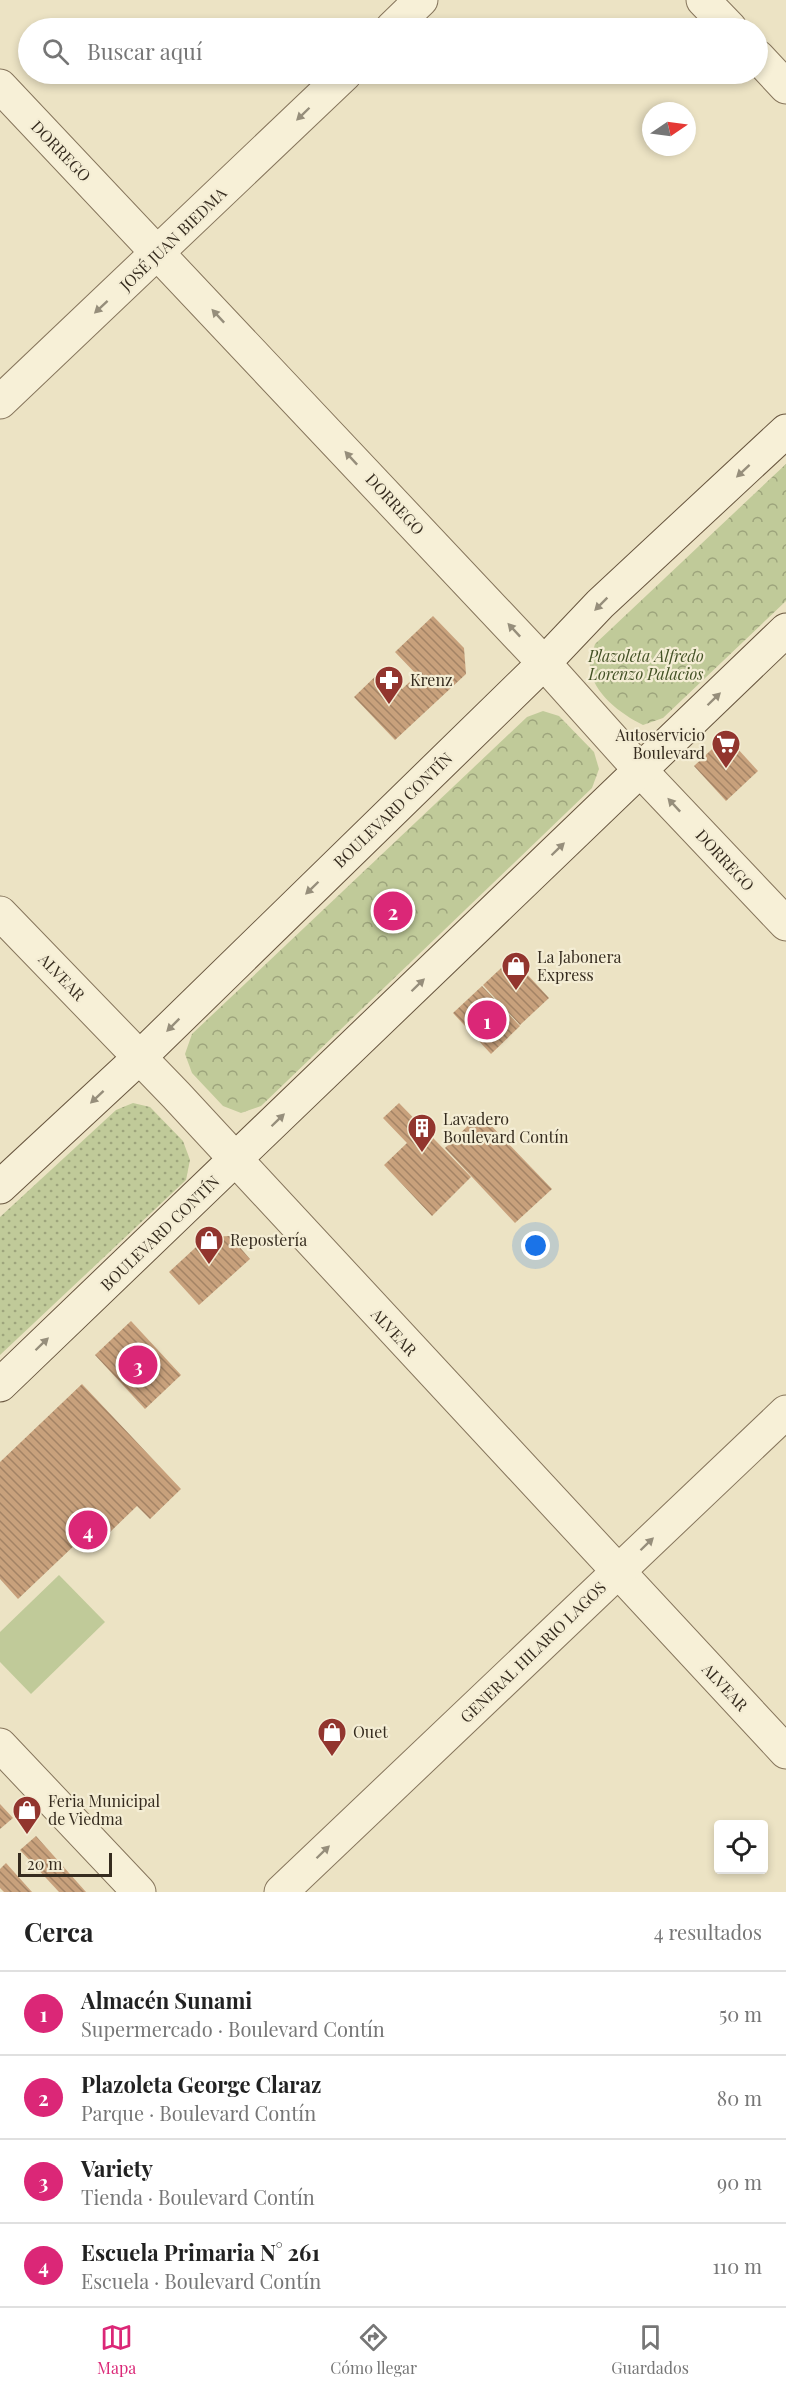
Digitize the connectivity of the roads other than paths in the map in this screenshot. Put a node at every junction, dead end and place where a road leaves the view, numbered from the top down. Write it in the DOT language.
graph roads {
  1 [pos="422,0"];
  2 [pos="703,0"];
  3 [pos="403,18"];
  4 [pos="720,18"];
  5 [pos="768,68"];
  6 [pos="335,84"];
  7 [pos="0,86"];
  8 [pos="786,87"];
  9 [pos="158,253"];
  10 [pos="0,402"];
  11 [pos="786,431"];
  12 [pos="786,630"];
  13 [pos="544,663"];
  14 [pos="640,770"];
  15 [pos="0,913"];
  16 [pos="786,924"];
  17 [pos="140,1058"];
  18 [pos="236,1161"];
  19 [pos="0,1187"];
  20 [pos="0,1385"];
  21 [pos="786,1412"];
  22 [pos="617,1573"];
  23 [pos="0,1745"];
  24 [pos="786,1752"];
  25 [pos="139,1892"];
  26 [pos="281,1892"];
  1 -- 3 [label="street"];
  2 -- 4 [label="street"];
  5 -- 8 [label="street"];
  6 -- 9 [label="street, JOSÉ JUAN BIEDMA, one-way"];
  7 -- 9 [label="street, DORREGO"];
  9 -- 10 [label="street, JOSÉ JUAN BIEDMA, one-way"];
  13 -- 9 [label="street, DORREGO, one-way"];
  11 -- 13 [label="street, BOULEVARD CONTÍN, one-way"];
  14 -- 12 [label="street, BOULEVARD CONTÍN, one-way"];
  13 -- 14 [label="street, DORREGO"];
  13 -- 17 [label="street, BOULEVARD CONTÍN, one-way"];
  16 -- 14 [label="street, DORREGO, one-way"];
  18 -- 14 [label="street, BOULEVARD CONTÍN, one-way"];
  15 -- 17 [label="street, ALVEAR"];
  17 -- 18 [label="street, ALVEAR"];
  17 -- 19 [label="street, BOULEVARD CONTÍN, one-way"];
  20 -- 18 [label="street, BOULEVARD CONTÍN, one-way"];
  18 -- 22 [label="street, ALVEAR"];
  22 -- 21 [label="street, GENERAL HILARIO LAGOS, one-way"];
  22 -- 24 [label="street, ALVEAR"];
  26 -- 22 [label="street, GENERAL HILARIO LAGOS, one-way"];
  23 -- 25 [label="street"];
}
